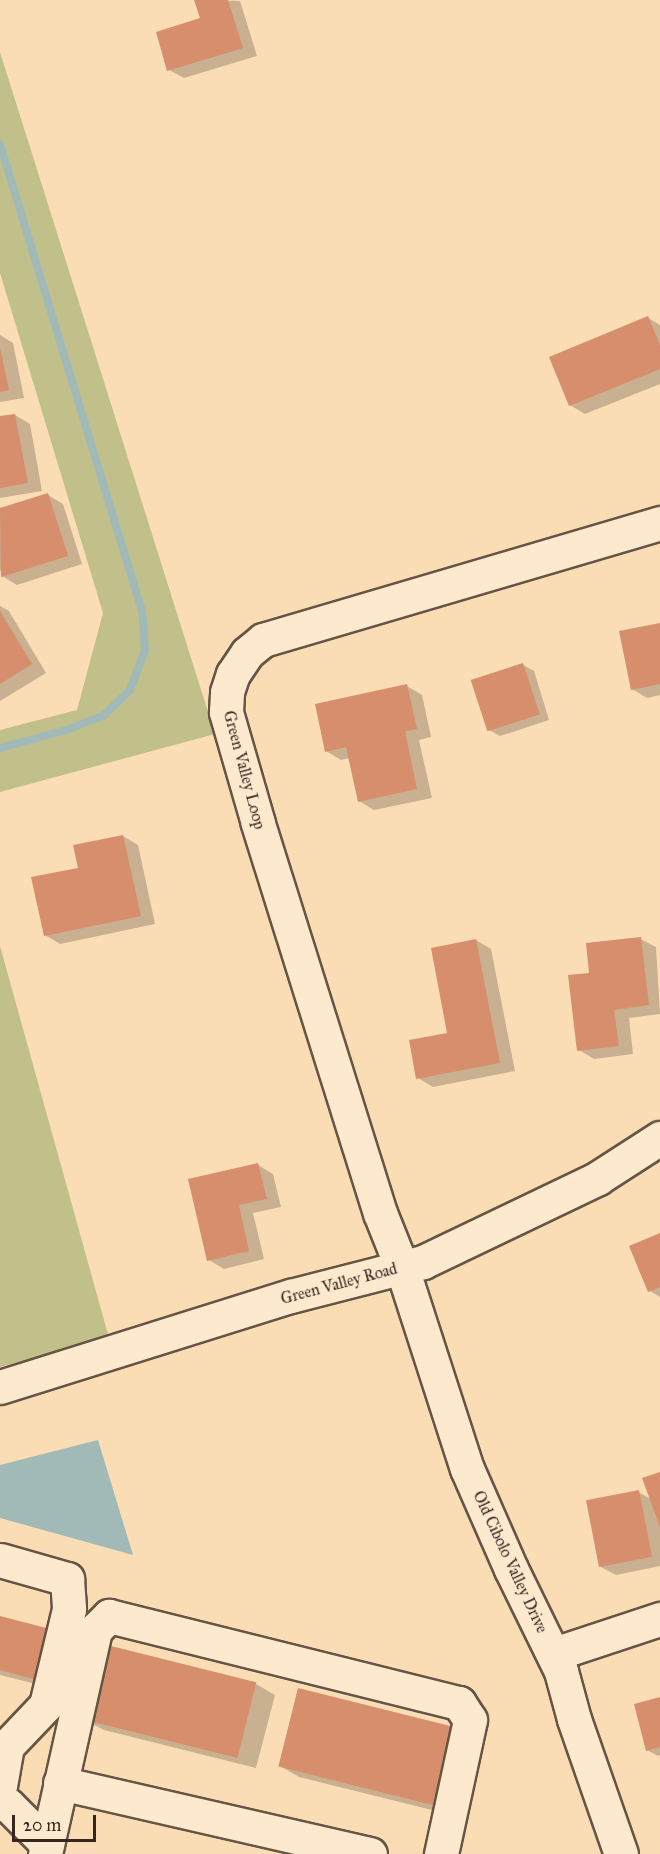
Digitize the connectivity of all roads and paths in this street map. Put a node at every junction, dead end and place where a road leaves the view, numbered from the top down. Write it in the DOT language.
graph roads {
  1 [pos="660,523"];
  2 [pos="660,1138"];
  3 [pos="402,1268"];
  4 [pos="0,1387"];
  5 [pos="0,1560"];
  6 [pos="660,1620"];
  7 [pos="554,1654"];
  8 [pos="4,1744"];
  9 [pos="60,1783"];
  10 [pos="0,1786"];
  11 [pos="0,1803"];
  12 [pos="46,1849"];
  13 [pos="370,1854"];
  14 [pos="441,1854"];
  15 [pos="621,1854"];
  1 -- 3 [label="street, Green Valley Loop"];
  2 -- 3 [label="street, Green Valley Road"];
  3 -- 4 [label="street, Green Valley Road"];
  3 -- 7 [label="street, Old Cibolo Valley Drive"];
  5 -- 8 [label="street"];
  6 -- 7 [label="street"];
  7 -- 15 [label="street, Old Cibolo Valley Drive"];
  8 -- 10 [label="street"];
  9 -- 12 [label="street"];
  9 -- 13 [label="street"];
  9 -- 14 [label="street"];
  11 -- 12 [label="street"];
}
